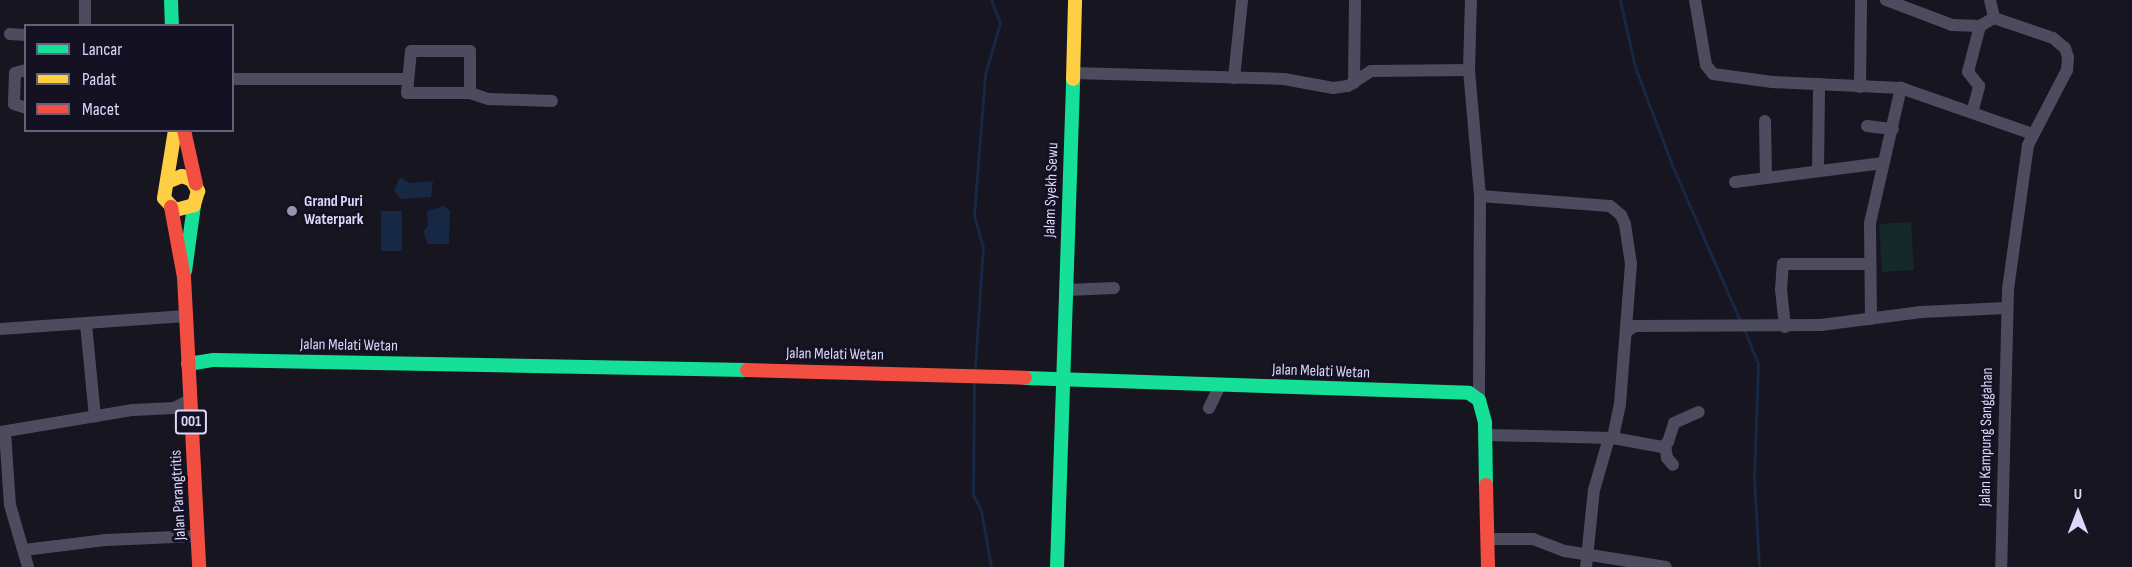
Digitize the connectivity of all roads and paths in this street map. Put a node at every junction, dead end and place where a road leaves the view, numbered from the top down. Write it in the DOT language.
graph roads {
  1 [pos="85,0"];
  2 [pos="171,0"];
  3 [pos="1075,0"];
  4 [pos="1242,0"];
  5 [pos="1355,0"];
  6 [pos="1471,0"];
  7 [pos="1695,0"];
  8 [pos="1862,0"];
  9 [pos="1886,0"];
  10 [pos="1990,0"];
  11 [pos="1994,18"];
  12 [pos="85,24"];
  13 [pos="172,24"];
  14 [pos="1980,26"];
  15 [pos="10,34"];
  16 [pos="24,34"];
  17 [pos="1469,70"];
  18 [pos="24,71"];
  19 [pos="1073,73"];
  20 [pos="1234,78"];
  21 [pos="234,79"];
  22 [pos="407,79"];
  23 [pos="1354,83"];
  24 [pos="1819,84"];
  25 [pos="1860,87"];
  26 [pos="1901,88"];
  27 [pos="470,93"];
  28 [pos="552,101"];
  29 [pos="24,107"];
  30 [pos="1972,113"];
  31 [pos="1765,121"];
  32 [pos="1866,126"];
  33 [pos="1893,129"];
  34 [pos="175,132"];
  35 [pos="184,132"];
  36 [pos="2032,134"];
  37 [pos="1883,163"];
  38 [pos="1818,171"];
  39 [pos="1766,178"];
  40 [pos="167,182"];
  41 [pos="1735,182"];
  42 [pos="196,184"];
  43 [pos="1480,196"];
  44 [pos="194,205"];
  45 [pos="171,207"];
  46 [pos="1869,264"];
  47 [pos="183,277"];
  48 [pos="1114,288"];
  49 [pos="1066,290"];
  50 [pos="2006,308"];
  51 [pos="186,316"];
  52 [pos="1871,319"];
  53 [pos="86,324"];
  54 [pos="1785,327"];
  55 [pos="0,329"];
  56 [pos="1626,332"];
  57 [pos="188,364"];
  58 [pos="1063,381"];
  59 [pos="1220,385"];
  60 [pos="190,400"];
  61 [pos="1479,400"];
  62 [pos="1209,408"];
  63 [pos="1699,412"];
  64 [pos="96,417"];
  65 [pos="3,432"];
  66 [pos="1486,435"];
  67 [pos="1611,438"];
  68 [pos="1665,445"];
  69 [pos="1673,465"];
  70 [pos="198,536"];
  71 [pos="1487,539"];
  72 [pos="24,550"];
  73 [pos="1586,554"];
  74 [pos="28,567"];
  75 [pos="199,567"];
  76 [pos="1057,567"];
  77 [pos="1488,567"];
  78 [pos="1586,567"];
  79 [pos="1666,567"];
  80 [pos="2001,567"];
  1 -- 12 [label="street"];
  2 -- 13 [label="street"];
  3 -- 19 [label="street, Jalam Syekh Sewu"];
  4 -- 20 [label="street"];
  5 -- 23 [label="street"];
  6 -- 17 [label="street"];
  7 -- 24 [label="street"];
  8 -- 25 [label="street"];
  9 -- 14 [label="street"];
  10 -- 11 [label="street"];
  11 -- 14 [label="street"];
  11 -- 36 [label="street"];
  14 -- 30 [label="street"];
  15 -- 16 [label="street"];
  17 -- 23 [label="street"];
  17 -- 43 [label="street"];
  18 -- 29 [label="street"];
  19 -- 20 [label="street"];
  19 -- 49 [label="street, Jalam Syekh Sewu"];
  20 -- 23 [label="street"];
  21 -- 22 [label="street"];
  22 -- 27 [label="street"];
  22 -- 27 [label="street"];
  24 -- 25 [label="street"];
  24 -- 38 [label="street"];
  25 -- 26 [label="street"];
  26 -- 30 [label="street"];
  26 -- 33 [label="street"];
  27 -- 28 [label="street"];
  30 -- 36 [label="street"];
  31 -- 39 [label="street"];
  32 -- 33 [label="street"];
  33 -- 37 [label="street"];
  34 -- 40 [label="street, 001"];
  35 -- 42 [label="street, 001"];
  36 -- 50 [label="street, Jalan Kampung Sanggahan"];
  37 -- 38 [label="street"];
  37 -- 46 [label="street"];
  38 -- 39 [label="street"];
  39 -- 41 [label="street"];
  40 -- 42 [label="street"];
  40 -- 45 [label="street, 001"];
  42 -- 44 [label="street, 001"];
  43 -- 56 [label="street"];
  43 -- 61 [label="street"];
  44 -- 45 [label="street"];
  44 -- 47 [label="street, Jalan Parangtritis / 001"];
  45 -- 47 [label="street, Jalan Parangtritis / 001"];
  46 -- 52 [label="street"];
  46 -- 54 [label="street"];
  47 -- 51 [label="street, Jalan Parangtritis / 001"];
  48 -- 49 [label="street"];
  49 -- 58 [label="street, Jalam Syekh Sewu"];
  50 -- 52 [label="street"];
  50 -- 80 [label="street, Jalan Kampung Sanggahan"];
  51 -- 53 [label="street"];
  51 -- 57 [label="street, Jalan Parangtritis / 001"];
  52 -- 54 [label="street"];
  53 -- 55 [label="street"];
  53 -- 64 [label="street"];
  54 -- 56 [label="street"];
  56 -- 67 [label="street"];
  57 -- 58 [label="street, Jalan Melati Wetan"];
  57 -- 60 [label="street, Jalan Parangtritis / 001"];
  58 -- 59 [label="street, Jalan Melati Wetan"];
  58 -- 76 [label="street, Jalam Syekh Sewu"];
  59 -- 61 [label="street, Jalan Melati Wetan"];
  59 -- 62 [label="street"];
  60 -- 64 [label="street"];
  60 -- 70 [label="street, Jalan Parangtritis / 001"];
  61 -- 66 [label="street"];
  63 -- 68 [label="street"];
  64 -- 65 [label="street"];
  65 -- 72 [label="street"];
  66 -- 67 [label="street"];
  66 -- 71 [label="street"];
  67 -- 68 [label="street"];
  67 -- 73 [label="street"];
  68 -- 69 [label="street"];
  70 -- 72 [label="street"];
  70 -- 75 [label="street, Jalan Parangtritis / 001"];
  71 -- 73 [label="street"];
  71 -- 77 [label="street"];
  72 -- 74 [label="street"];
  73 -- 78 [label="street"];
  73 -- 79 [label="street"];
}
